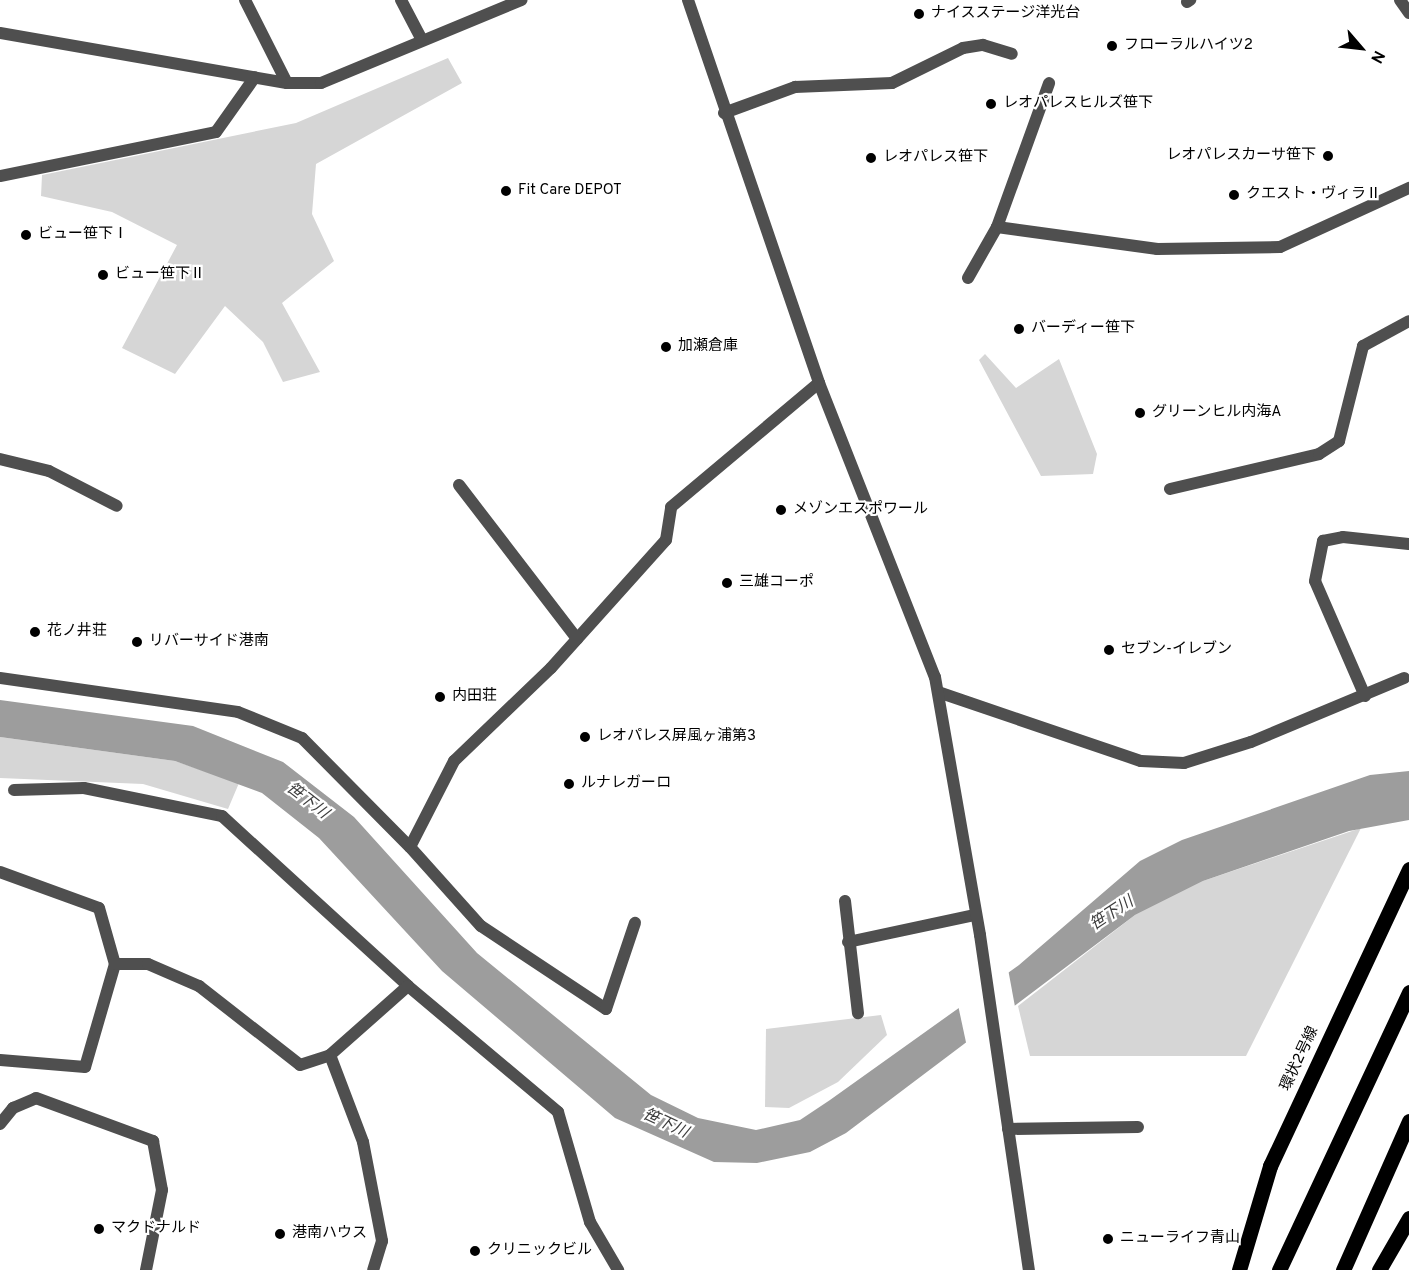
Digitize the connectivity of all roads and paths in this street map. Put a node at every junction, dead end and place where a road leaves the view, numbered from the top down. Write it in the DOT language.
graph roads {
  1 [pos="245,0"];
  2 [pos="401,0"];
  3 [pos="521,0"];
  4 [pos="688,0"];
  5 [pos="1400,0"];
  6 [pos="1409,12"];
  7 [pos="0,33"];
  8 [pos="422,40"];
  9 [pos="1012,54"];
  10 [pos="255,77"];
  11 [pos="287,83"];
  12 [pos="1049,83"];
  13 [pos="724,113"];
  14 [pos="0,176"];
  15 [pos="1409,188"];
  16 [pos="997,227"];
  17 [pos="968,278"];
  18 [pos="1409,321"];
  19 [pos="819,383"];
  20 [pos="0,459"];
  21 [pos="459,485"];
  22 [pos="1170,489"];
  23 [pos="117,506"];
  24 [pos="1409,544"];
  25 [pos="577,639"];
  26 [pos="0,678"];
  27 [pos="1404,678"];
  28 [pos="938,692"];
  29 [pos="1365,696"];
  30 [pos="14,790"];
  31 [pos="410,847"];
  32 [pos="1409,868"];
  33 [pos="0,872"];
  34 [pos="845,901"];
  35 [pos="975,915"];
  36 [pos="635,923"];
  37 [pos="848,942"];
  38 [pos="115,964"];
  39 [pos="408,986"];
  40 [pos="1409,992"];
  41 [pos="858,1014"];
  42 [pos="330,1055"];
  43 [pos="0,1060"];
  44 [pos="1409,1122"];
  45 [pos="0,1124"];
  46 [pos="1138,1127"];
  47 [pos="1008,1129"];
  48 [pos="1409,1218"];
  49 [pos="146,1270"];
  50 [pos="373,1270"];
  51 [pos="618,1270"];
  52 [pos="1029,1270"];
  53 [pos="1239,1270"];
  54 [pos="1279,1270"];
  55 [pos="1343,1270"];
  56 [pos="1379,1270"];
  1 -- 11 [label="street"];
  2 -- 8 [label="street"];
  3 -- 8 [label="street"];
  4 -- 13 [label="street"];
  5 -- 6 [label="street"];
  7 -- 10 [label="street"];
  8 -- 11 [label="street"];
  9 -- 13 [label="street"];
  10 -- 11 [label="street"];
  10 -- 14 [label="street"];
  12 -- 16 [label="street"];
  13 -- 19 [label="street"];
  15 -- 16 [label="street"];
  16 -- 17 [label="street"];
  18 -- 22 [label="street"];
  19 -- 25 [label="street"];
  19 -- 28 [label="street"];
  20 -- 23 [label="street"];
  21 -- 25 [label="street"];
  24 -- 29 [label="street"];
  25 -- 31 [label="street"];
  26 -- 31 [label="street"];
  27 -- 29 [label="street"];
  28 -- 29 [label="street"];
  28 -- 35 [label="street"];
  30 -- 39 [label="street"];
  31 -- 36 [label="street"];
  32 -- 53 [label="main road, 環状2号線"];
  33 -- 38 [label="street"];
  34 -- 37 [label="street"];
  35 -- 37 [label="street"];
  35 -- 47 [label="street"];
  37 -- 41 [label="street"];
  38 -- 42 [label="street"];
  38 -- 43 [label="street"];
  39 -- 42 [label="street"];
  39 -- 51 [label="street"];
  40 -- 54 [label="main road"];
  42 -- 50 [label="street"];
  44 -- 55 [label="main road"];
  45 -- 49 [label="street"];
  46 -- 47 [label="street"];
  47 -- 52 [label="street"];
  48 -- 56 [label="main road"];
}
